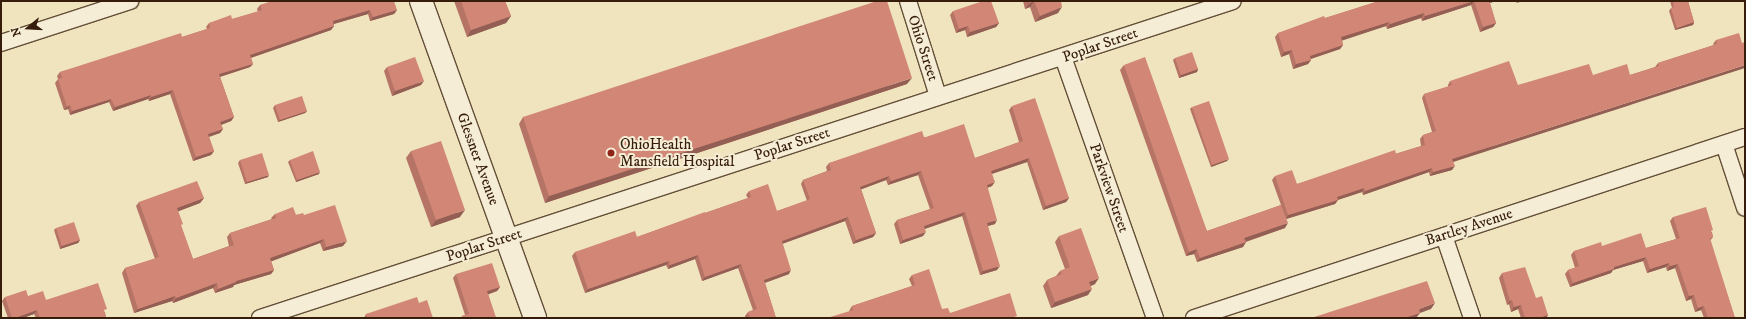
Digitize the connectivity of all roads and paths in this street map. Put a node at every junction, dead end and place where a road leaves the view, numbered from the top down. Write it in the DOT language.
graph roads {
  1 [pos="130,1"];
  2 [pos="421,1"];
  3 [pos="908,1"];
  4 [pos="1233,1"];
  5 [pos="1,43"];
  6 [pos="1063,57"];
  7 [pos="938,96"];
  8 [pos="1745,137"];
  9 [pos="1724,144"];
  10 [pos="1745,208"];
  11 [pos="1444,236"];
  12 [pos="506,237"];
  13 [pos="260,318"];
  14 [pos="535,318"];
  15 [pos="1155,318"];
  16 [pos="1194,318"];
  17 [pos="1472,318"];
  1 -- 5 [label="street"];
  2 -- 12 [label="street, Glessner Avenue"];
  3 -- 7 [label="street, Ohio Street"];
  4 -- 6 [label="street, Poplar Street"];
  6 -- 7 [label="street, Poplar Street"];
  6 -- 15 [label="street, Parkview Street"];
  7 -- 12 [label="street, Poplar Street"];
  8 -- 9 [label="street, Bartley Avenue"];
  9 -- 10 [label="street"];
  9 -- 11 [label="street, Bartley Avenue"];
  11 -- 16 [label="street, Bartley Avenue"];
  11 -- 17 [label="street"];
  12 -- 13 [label="street, Poplar Street"];
  12 -- 14 [label="street, Glessner Avenue"];
}
